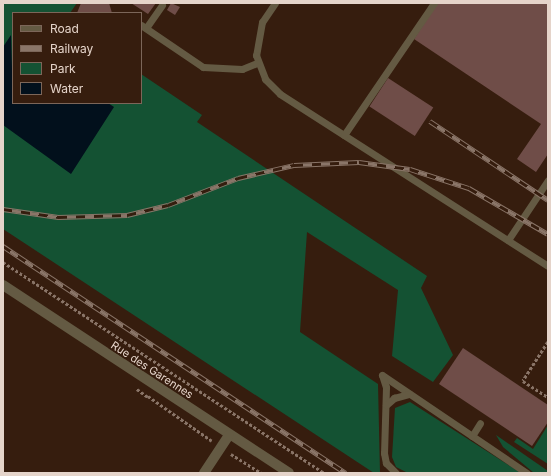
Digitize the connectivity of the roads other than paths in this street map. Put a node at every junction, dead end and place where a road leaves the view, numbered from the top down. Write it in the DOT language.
graph roads {
  1 [pos="275,3"];
  2 [pos="434,3"];
  3 [pos="162,5"];
  4 [pos="144,26"];
  5 [pos="257,63"];
  6 [pos="344,135"];
  7 [pos="548,180"];
  8 [pos="508,240"];
  9 [pos="548,266"];
  10 [pos="3,285"];
  11 [pos="409,394"];
  12 [pos="386,405"];
  13 [pos="480,423"];
  14 [pos="229,435"];
  15 [pos="472,436"];
  16 [pos="283,472"];
  17 [pos="204,473"];
  18 [pos="396,473"];
  19 [pos="527,473"];
  1 -- 5 [label="lane"];
  2 -- 6 [label="lane"];
  3 -- 4 [label="lane"];
  4 -- 5 [label="lane"];
  5 -- 6 [label="lane"];
  6 -- 8 [label="lane"];
  7 -- 8 [label="lane"];
  8 -- 9 [label="lane"];
  10 -- 14 [label="street, Rue des Garennes"];
  11 -- 12 [label="lane"];
  11 -- 12 [label="lane"];
  11 -- 15 [label="lane"];
  12 -- 18 [label="lane"];
  13 -- 15 [label="lane"];
  14 -- 16 [label="street, Rue des Garennes"];
  14 -- 17 [label="street"];
  15 -- 19 [label="lane"];
}
